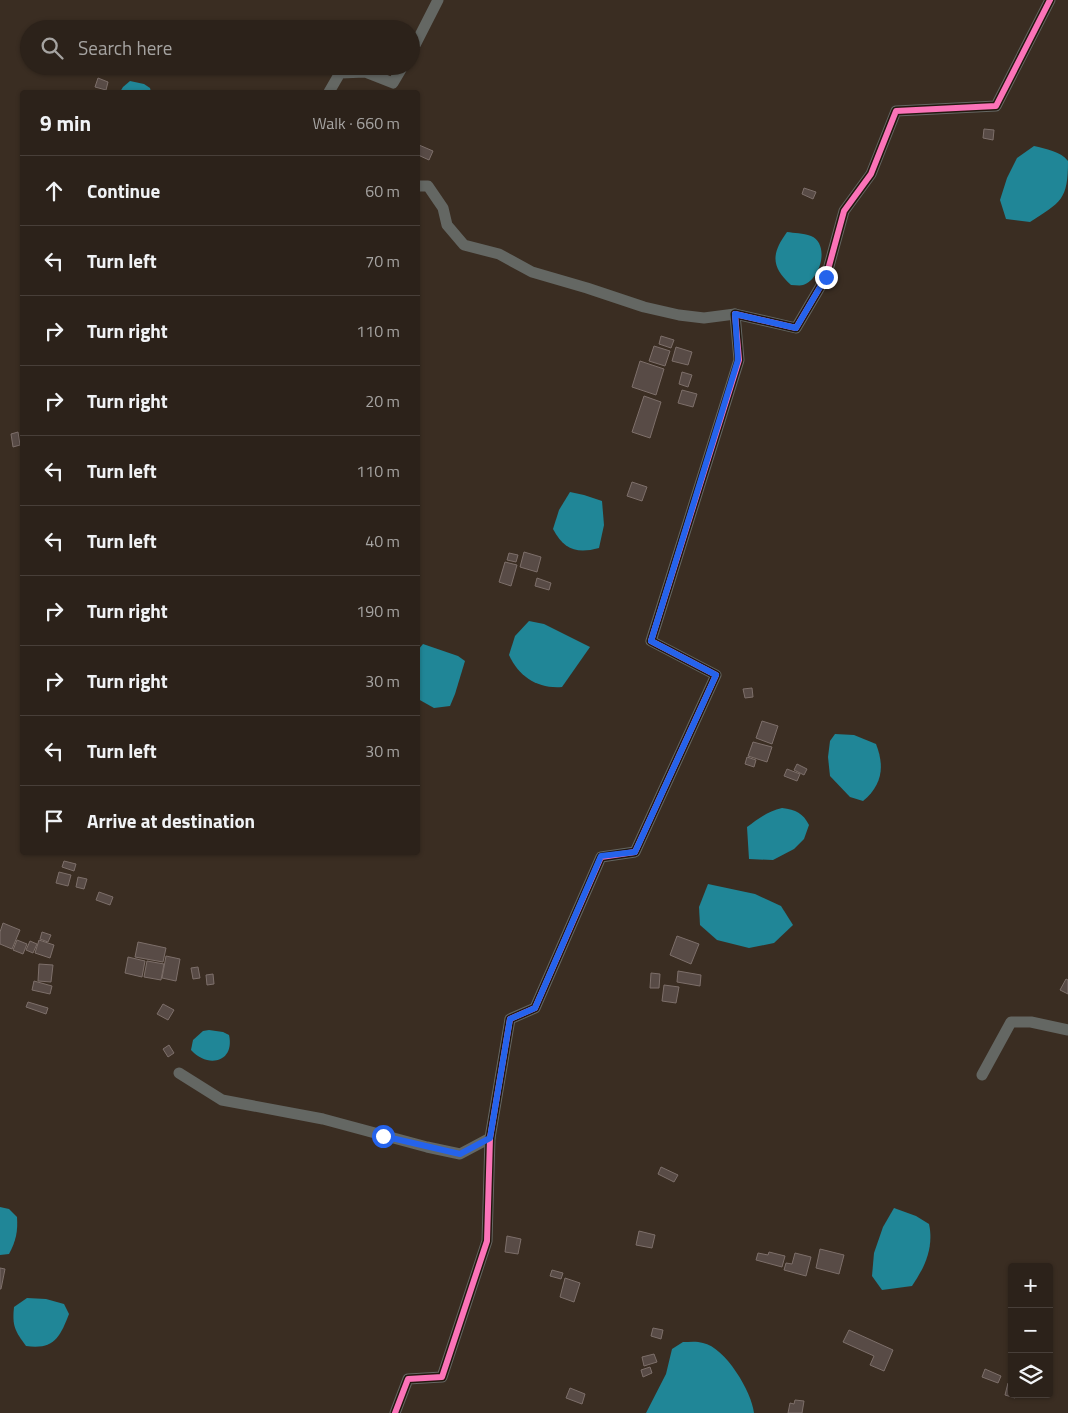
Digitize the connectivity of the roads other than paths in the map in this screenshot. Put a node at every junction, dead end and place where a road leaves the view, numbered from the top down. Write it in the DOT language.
graph roads {
  1 [pos="438,0"];
  2 [pos="1050,0"];
  3 [pos="420,35"];
  4 [pos="339,75"];
  5 [pos="373,75"];
  6 [pos="398,75"];
  7 [pos="330,90"];
  8 [pos="420,186"];
  9 [pos="735,314"];
  10 [pos="1068,1030"];
  11 [pos="179,1073"];
  12 [pos="982,1075"];
  13 [pos="490,1138"];
  14 [pos="395,1413"];
  1 -- 3 [label="street"];
  2 -- 9 [label="street"];
  4 -- 7 [label="street"];
  5 -- 6 [label="street"];
  8 -- 9 [label="street"];
  9 -- 13 [label="street"];
  10 -- 12 [label="street"];
  11 -- 13 [label="street"];
  13 -- 14 [label="street"];
}
